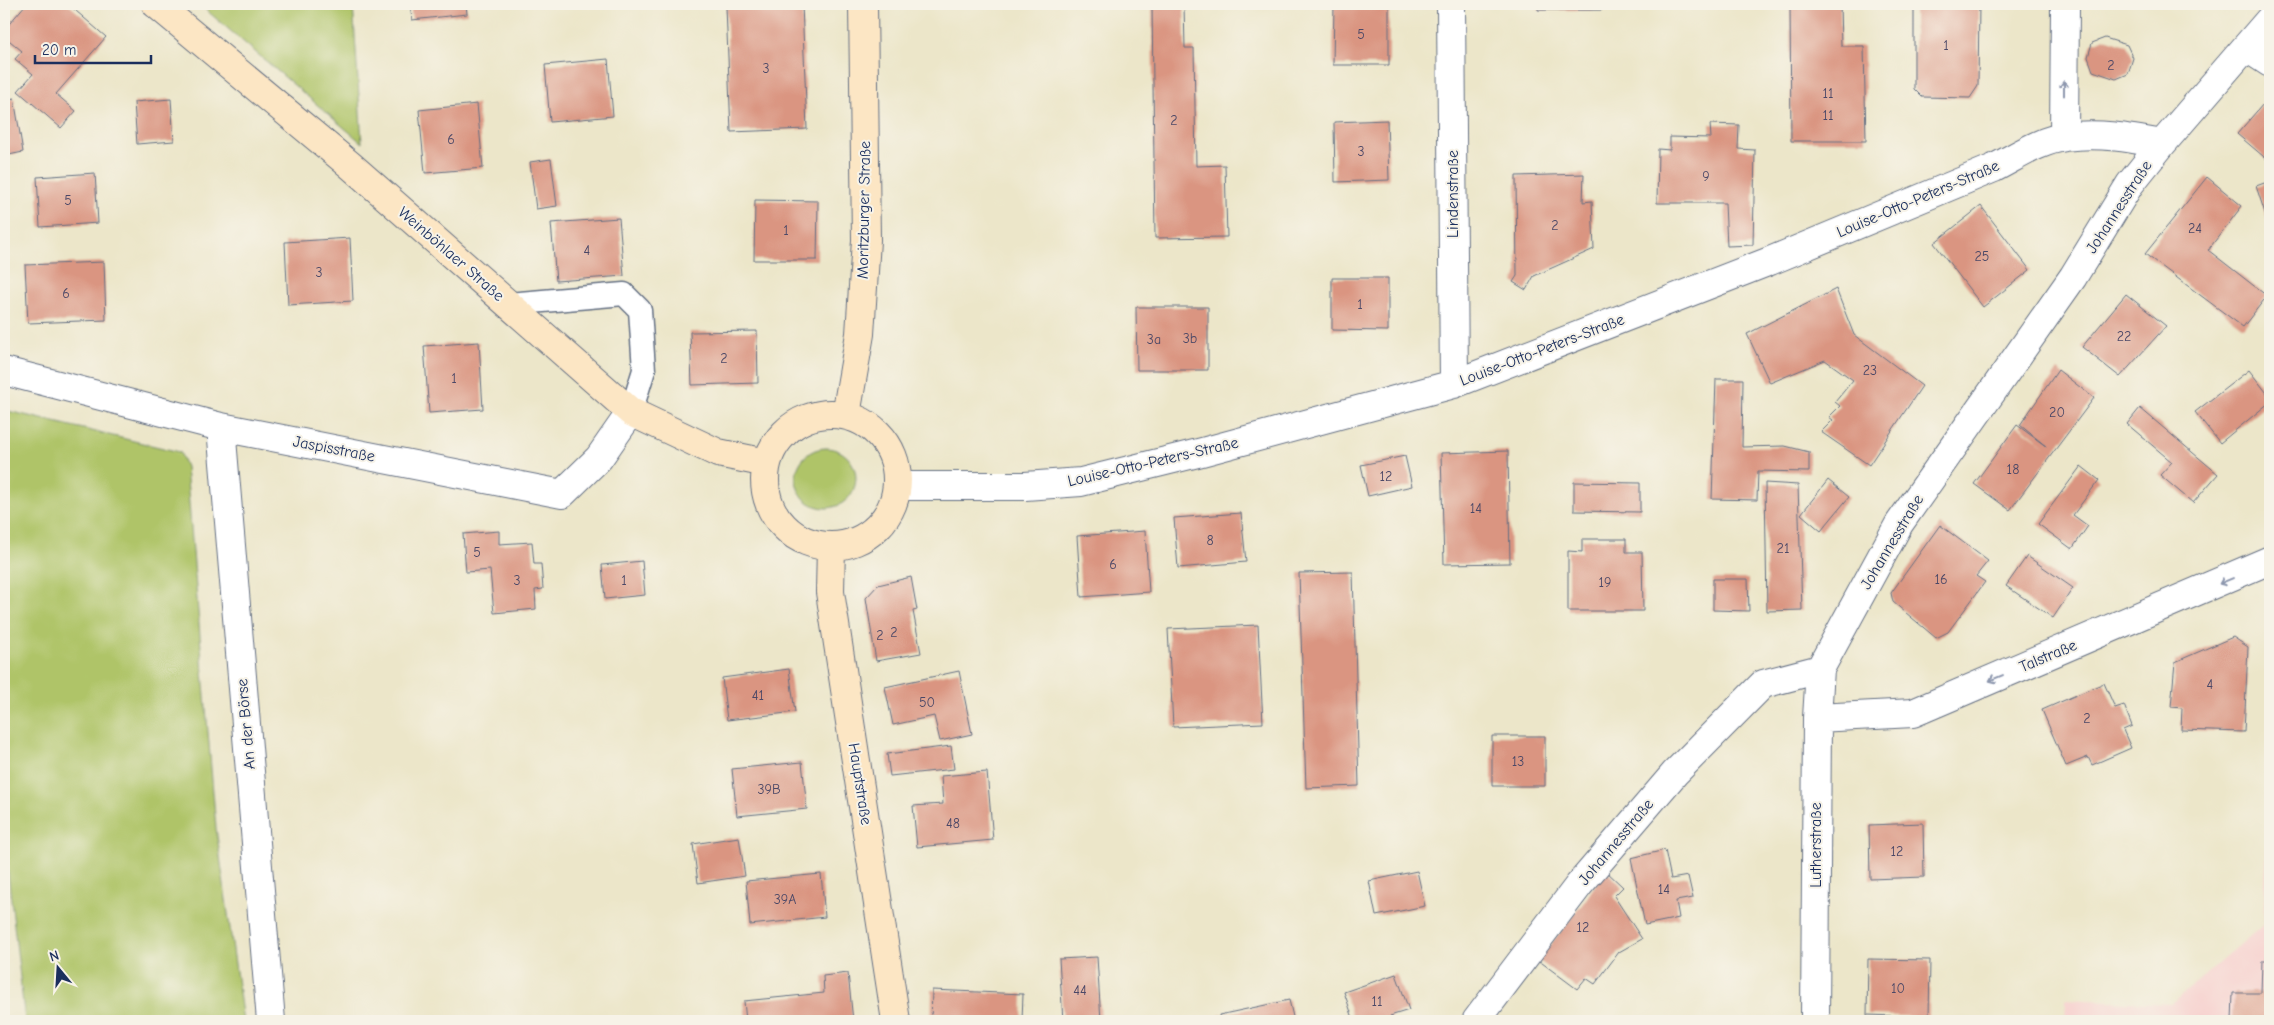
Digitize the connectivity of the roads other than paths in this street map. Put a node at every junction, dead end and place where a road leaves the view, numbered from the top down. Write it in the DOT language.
graph roads {
  1 [pos="156,4"];
  2 [pos="863,4"];
  3 [pos="1451,4"];
  4 [pos="2064,4"];
  5 [pos="2270,19"];
  6 [pos="2247,48"];
  7 [pos="2270,63"];
  8 [pos="2064,137"];
  9 [pos="2162,144"];
  10 [pos="508,304"];
  11 [pos="4,372"];
  12 [pos="1454,384"];
  13 [pos="631,412"];
  14 [pos="846,415"];
  15 [pos="221,427"];
  16 [pos="767,463"];
  17 [pos="898,486"];
  18 [pos="831,546"];
  19 [pos="2270,560"];
  20 [pos="1820,669"];
  21 [pos="1817,718"];
  22 [pos="271,1021"];
  23 [pos="896,1021"];
  24 [pos="1476,1021"];
  25 [pos="1815,1021"];
  1 -- 10 [label="main road, Weinböhlaer Straße"];
  2 -- 14 [label="main road, Moritzburger Straße"];
  3 -- 12 [label="street, Lindenstraße"];
  8 -- 4 [label="street, one-way"];
  5 -- 6 [label="street, Johannesstraße"];
  6 -- 7 [label="street"];
  6 -- 9 [label="street, Johannesstraße"];
  8 -- 9 [label="street, Louise-Otto-Peters-Straße"];
  8 -- 12 [label="street, Louise-Otto-Peters-Straße"];
  9 -- 20 [label="street, Johannesstraße"];
  10 -- 13 [label="main road, Weinböhlaer Straße"];
  10 -- 13 [label="lane"];
  11 -- 15 [label="street, Jaspisstraße"];
  12 -- 17 [label="street, Louise-Otto-Peters-Straße"];
  13 -- 15 [label="street, Jaspisstraße"];
  13 -- 16 [label="main road, Weinböhlaer Straße"];
  14 -- 16 [label="main road"];
  14 -- 17 [label="main road"];
  15 -- 22 [label="street, An der Börse"];
  16 -- 18 [label="main road"];
  17 -- 18 [label="main road"];
  18 -- 23 [label="main road, Hauptstraße"];
  19 -- 21 [label="street, Talstraße, one-way"];
  20 -- 21 [label="street, Lutherstraße"];
  20 -- 24 [label="street, Johannesstraße"];
  21 -- 25 [label="street, Lutherstraße"];
}
